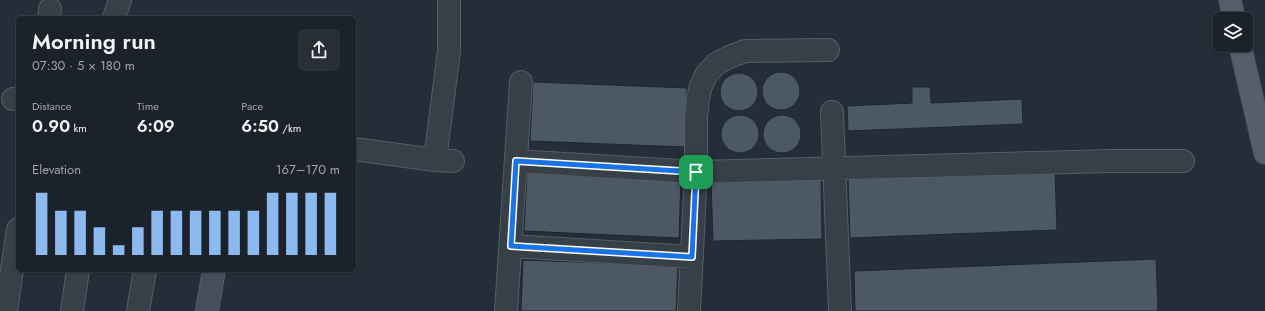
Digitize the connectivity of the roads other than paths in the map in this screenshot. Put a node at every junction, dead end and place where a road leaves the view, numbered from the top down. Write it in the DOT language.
graph roads {
  1 [pos="120,0"];
  2 [pos="449,0"];
  3 [pos="1230,0"];
  4 [pos="1233,12"];
  5 [pos="115,16"];
  6 [pos="828,50"];
  7 [pos="1242,52"];
  8 [pos="521,82"];
  9 [pos="832,112"];
  10 [pos="356,149"];
  11 [pos="1265,153"];
  12 [pos="516,161"];
  13 [pos="1183,161"];
  14 [pos="835,169"];
  15 [pos="696,172"];
  16 [pos="16,243"];
  17 [pos="511,246"];
  18 [pos="692,257"];
  19 [pos="78,272"];
  20 [pos="145,272"];
  21 [pos="214,272"];
  22 [pos="6,311"];
  23 [pos="72,311"];
  24 [pos="138,311"];
  25 [pos="207,311"];
  26 [pos="506,311"];
  27 [pos="689,311"];
  28 [pos="840,311"];
  1 -- 5 [label="street"];
  2 -- 10 [label="street"];
  3 -- 4 [label="main road"];
  6 -- 15 [label="street"];
  7 -- 11 [label="main road"];
  8 -- 12 [label="street"];
  9 -- 14 [label="street"];
  12 -- 15 [label="street"];
  12 -- 17 [label="street"];
  13 -- 14 [label="street"];
  14 -- 15 [label="street"];
  14 -- 28 [label="street"];
  15 -- 18 [label="street"];
  16 -- 22 [label="street"];
  17 -- 18 [label="street"];
  17 -- 26 [label="street"];
  18 -- 27 [label="street"];
  19 -- 23 [label="street"];
  20 -- 24 [label="street"];
  21 -- 25 [label="street"];
}
